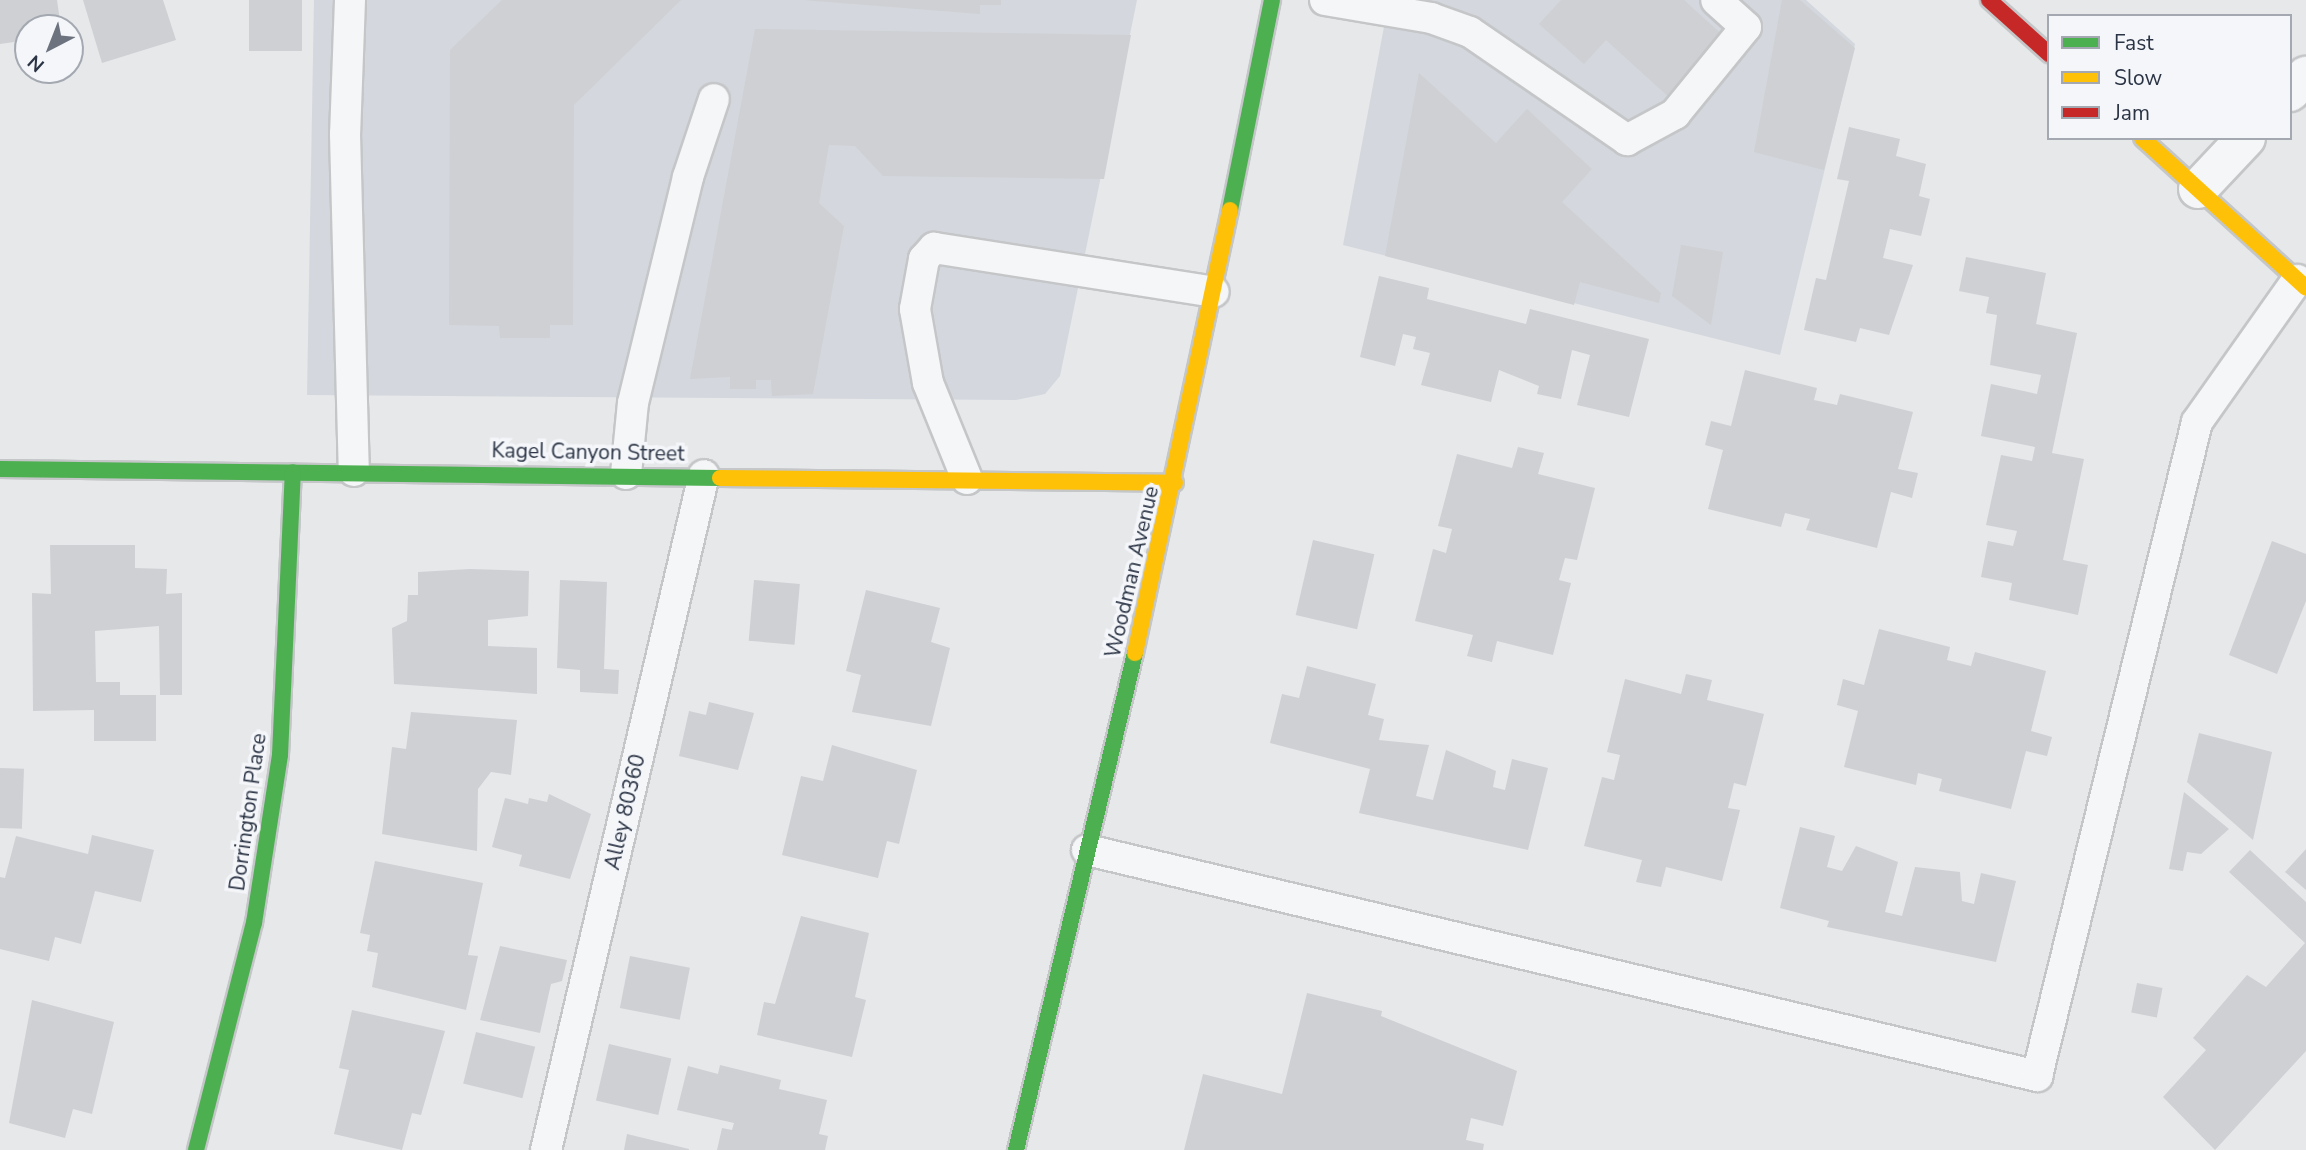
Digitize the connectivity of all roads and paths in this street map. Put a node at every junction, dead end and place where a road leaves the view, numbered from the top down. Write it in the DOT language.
graph roads {
  1 [pos="350,0"];
  2 [pos="1272,0"];
  3 [pos="1325,0"];
  4 [pos="1716,0"];
  5 [pos="1989,0"];
  6 [pos="1416,8"];
  7 [pos="2047,52"];
  8 [pos="2306,76"];
  9 [pos="2292,90"];
  10 [pos="714,99"];
  11 [pos="2144,140"];
  12 [pos="2244,140"];
  13 [pos="2198,189"];
  14 [pos="2302,284"];
  15 [pos="1213,292"];
  16 [pos="0,469"];
  17 [pos="354,471"];
  18 [pos="293,472"];
  19 [pos="626,474"];
  20 [pos="704,475"];
  21 [pos="967,479"];
  22 [pos="1175,483"];
  23 [pos="1087,850"];
  24 [pos="196,1150"];
  25 [pos="546,1150"];
  26 [pos="1016,1150"];
  1 -- 17 [label="lane"];
  2 -- 15 [label="street, Woodman Avenue"];
  3 -- 6 [label="lane"];
  4 -- 6 [label="lane"];
  5 -- 7 [label="street"];
  8 -- 9 [label="street"];
  10 -- 19 [label="lane"];
  11 -- 13 [label="street"];
  12 -- 13 [label="street"];
  13 -- 14 [label="street"];
  14 -- 23 [label="lane"];
  15 -- 21 [label="lane"];
  15 -- 22 [label="street, Woodman Avenue"];
  16 -- 18 [label="street, Kagel Canyon Street"];
  17 -- 18 [label="street, Kagel Canyon Street"];
  17 -- 19 [label="street, Kagel Canyon Street"];
  18 -- 24 [label="street, Dorrington Place"];
  19 -- 20 [label="street, Kagel Canyon Street"];
  20 -- 21 [label="street, Kagel Canyon Street"];
  20 -- 25 [label="lane, Alley 80360"];
  21 -- 22 [label="street, Kagel Canyon Street"];
  22 -- 23 [label="street, Woodman Avenue"];
  23 -- 26 [label="street, Woodman Avenue"];
}
